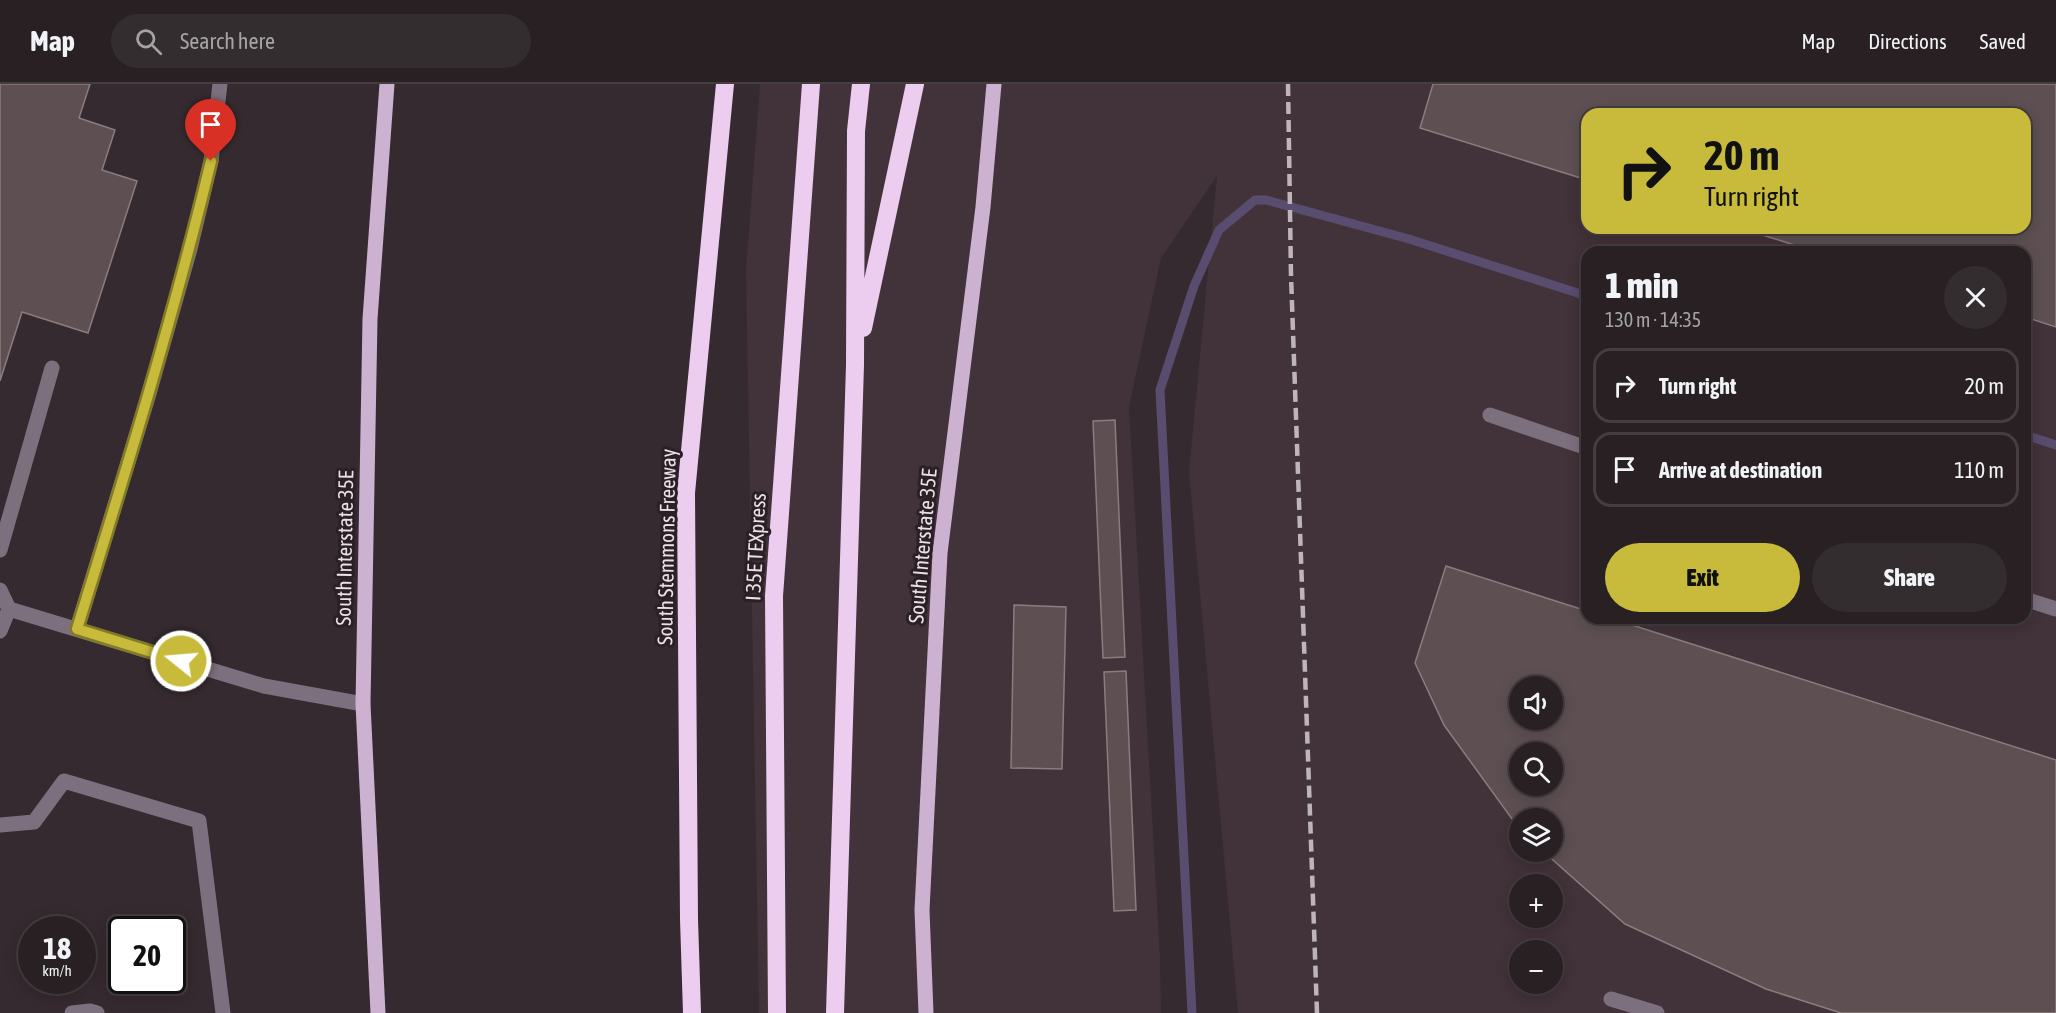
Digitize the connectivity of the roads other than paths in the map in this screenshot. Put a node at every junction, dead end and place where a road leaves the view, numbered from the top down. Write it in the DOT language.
graph roads {
  1 [pos="220,84"];
  2 [pos="387,84"];
  3 [pos="725,84"];
  4 [pos="811,84"];
  5 [pos="861,84"];
  6 [pos="915,84"];
  7 [pos="994,84"];
  8 [pos="855,365"];
  9 [pos="52,368"];
  10 [pos="1490,415"];
  11 [pos="1581,446"];
  12 [pos="0,550"];
  13 [pos="0,590"];
  14 [pos="2031,600"];
  15 [pos="9,609"];
  16 [pos="2056,609"];
  17 [pos="77,629"];
  18 [pos="0,631"];
  19 [pos="363,704"];
  20 [pos="0,825"];
  21 [pos="1611,999"];
  22 [pos="72,1013"];
  23 [pos="97,1013"];
  24 [pos="222,1013"];
  25 [pos="378,1013"];
  26 [pos="692,1013"];
  27 [pos="777,1013"];
  28 [pos="835,1013"];
  29 [pos="926,1013"];
  30 [pos="1657,1013"];
  1 -- 17 [label="lane"];
  2 -- 19 [label="main road, South Interstate 35E"];
  3 -- 26 [label="highway, South Stemmons Freeway"];
  4 -- 27 [label="highway, I 35E TEXpress"];
  5 -- 8 [label="highway"];
  6 -- 8 [label="highway"];
  7 -- 29 [label="main road, South Interstate 35E"];
  8 -- 28 [label="highway"];
  9 -- 12 [label="lane"];
  10 -- 11 [label="lane"];
  13 -- 15 [label="lane"];
  14 -- 16 [label="lane"];
  15 -- 17 [label="lane"];
  15 -- 18 [label="lane"];
  17 -- 19 [label="lane"];
  19 -- 25 [label="main road, South Interstate 35E"];
  20 -- 24 [label="lane"];
  21 -- 30 [label="lane"];
  22 -- 23 [label="lane"];
}
